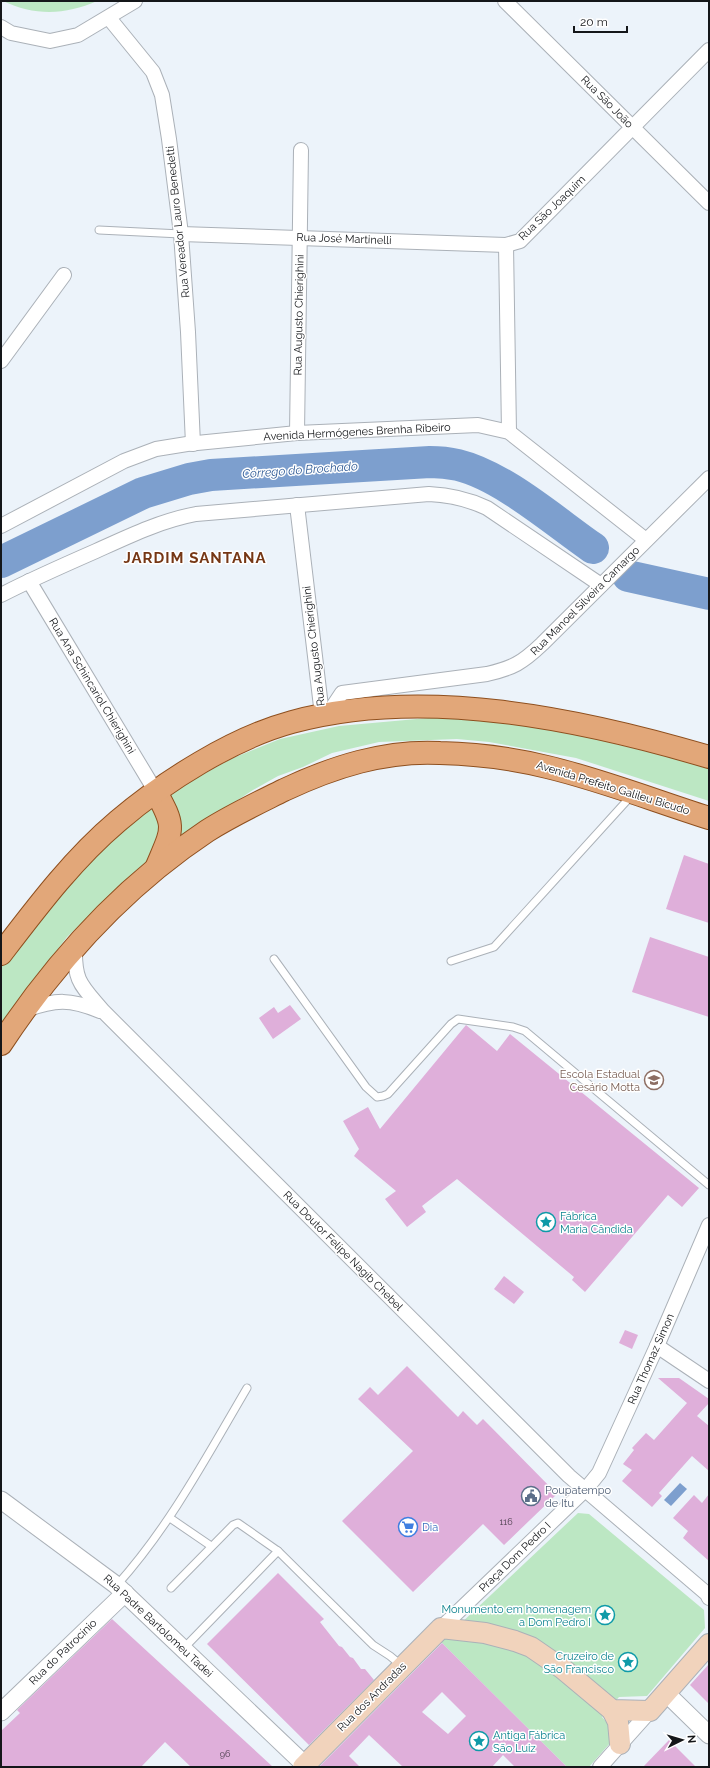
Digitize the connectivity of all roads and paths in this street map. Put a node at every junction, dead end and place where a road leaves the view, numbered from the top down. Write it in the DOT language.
graph roads {
  1 [pos="135,1"];
  2 [pos="505,1"];
  3 [pos="109,18"];
  4 [pos="1,27"];
  5 [pos="709,50"];
  6 [pos="632,127"];
  7 [pos="302,150"];
  8 [pos="709,203"];
  9 [pos="99,230"];
  10 [pos="181,234"];
  11 [pos="300,238"];
  12 [pos="506,245"];
  13 [pos="64,276"];
  14 [pos="1,361"];
  15 [pos="509,432"];
  16 [pos="297,433"];
  17 [pos="194,444"];
  18 [pos="709,478"];
  19 [pos="297,505"];
  20 [pos="1,526"];
  21 [pos="646,540"];
  22 [pos="28,581"];
  23 [pos="602,585"];
  24 [pos="1,595"];
  25 [pos="325,714"];
  26 [pos="709,757"];
  27 [pos="156,792"];
  28 [pos="633,794"];
  29 [pos="709,818"];
  30 [pos="157,867"];
  31 [pos="75,946"];
  32 [pos="1,954"];
  33 [pos="274,959"];
  34 [pos="451,961"];
  35 [pos="22,1012"];
  36 [pos="103,1012"];
  37 [pos="1,1044"];
  38 [pos="709,1184"];
  39 [pos="709,1225"];
  40 [pos="657,1346"];
  41 [pos="709,1381"];
  42 [pos="247,1388"];
  43 [pos="586,1489"];
  44 [pos="1,1500"];
  45 [pos="170,1518"];
  46 [pos="211,1546"];
  47 [pos="278,1551"];
  48 [pos="171,1588"];
  49 [pos="121,1589"];
  50 [pos="709,1598"];
  51 [pos="441,1628"];
  52 [pos="709,1644"];
  53 [pos="183,1649"];
  54 [pos="402,1667"];
  55 [pos="666,1693"];
  56 [pos="612,1710"];
  57 [pos="650,1711"];
  58 [pos="1,1712"];
  59 [pos="709,1735"];
  60 [pos="620,1744"];
  61 [pos="304,1766"];
  62 [pos="600,1767"];
  1 -- 3 [label="street"];
  2 -- 6 [label="street, Rua São João"];
  3 -- 4 [label="street"];
  3 -- 10 [label="street, Rua Vereador Lauro Benedetti"];
  5 -- 6 [label="street, Rua São Joaquim"];
  6 -- 8 [label="street, Rua São João"];
  6 -- 12 [label="street, Rua São Joaquim"];
  7 -- 11 [label="street, Rua Augusto Chierighini"];
  9 -- 10 [label="lane"];
  10 -- 11 [label="street, Rua José Martinelli"];
  10 -- 17 [label="street, Rua Vereador Lauro Benedetti"];
  11 -- 12 [label="street, Rua José Martinelli"];
  11 -- 16 [label="street, Rua Augusto Chierighini"];
  12 -- 15 [label="street, Rua São Joaquim"];
  13 -- 14 [label="street"];
  15 -- 16 [label="street, Avenida Hermógenes Brenha Ribeiro"];
  15 -- 21 [label="street, Avenida Hermógenes Brenha Ribeiro"];
  16 -- 17 [label="street, Avenida Hermógenes Brenha Ribeiro"];
  17 -- 20 [label="street, Avenida Hermógenes Brenha Ribeiro"];
  18 -- 21 [label="street, Rua Manoel Silveira Camargo"];
  19 -- 22 [label="street"];
  19 -- 23 [label="street"];
  19 -- 25 [label="street, Rua Augusto Chierighini"];
  21 -- 23 [label="street, Rua Manoel Silveira Camargo"];
  22 -- 24 [label="street"];
  22 -- 27 [label="street, Rua Ana Schincariol Chierighini"];
  23 -- 25 [label="street, Rua Manoel Silveira Camargo"];
  25 -- 26 [label="main road"];
  25 -- 27 [label="main road"];
  27 -- 30 [label="main road"];
  27 -- 32 [label="main road"];
  28 -- 29 [label="main road, Avenida Prefeito Galileu Bicudo"];
  28 -- 30 [label="main road, Avenida Prefeito Galileu Bicudo"];
  28 -- 34 [label="lane"];
  30 -- 31 [label="main road, Avenida Prefeito Galileu Bicudo"];
  31 -- 35 [label="main road, Avenida Prefeito Galileu Bicudo"];
  31 -- 36 [label="street, Rua Doutor Felipe Nagib Chebel"];
  33 -- 38 [label="lane"];
  35 -- 36 [label="street, Rua Doutor Felipe Nagib Chebel"];
  35 -- 37 [label="main road, Avenida Prefeito Galileu Bicudo"];
  36 -- 43 [label="street, Rua Doutor Felipe Nagib Chebel"];
  39 -- 40 [label="street, Rua Thomaz Simon"];
  40 -- 41 [label="street"];
  40 -- 43 [label="street, Rua Thomaz Simon"];
  42 -- 45 [label="lane"];
  43 -- 50 [label="street"];
  43 -- 51 [label="street, Praça Dom Pedro I"];
  44 -- 49 [label="street, Rua Padre Bartolomeu Tadei"];
  45 -- 46 [label="lane"];
  45 -- 49 [label="lane"];
  46 -- 47 [label="lane"];
  46 -- 48 [label="lane"];
  47 -- 53 [label="lane"];
  47 -- 54 [label="lane"];
  49 -- 53 [label="street, Rua Padre Bartolomeu Tadei"];
  49 -- 58 [label="street, Rua do Patrocínio"];
  51 -- 54 [label="main road, Rua dos Andradas"];
  51 -- 56 [label="main road"];
  52 -- 55 [label="main road"];
  53 -- 61 [label="street, Rua Padre Bartolomeu Tadei"];
  54 -- 61 [label="main road, Rua dos Andradas"];
  55 -- 57 [label="main road"];
  55 -- 59 [label="street"];
  56 -- 57 [label="main road"];
  56 -- 60 [label="main road"];
  57 -- 60 [label="street"];
  60 -- 62 [label="street"];
}
